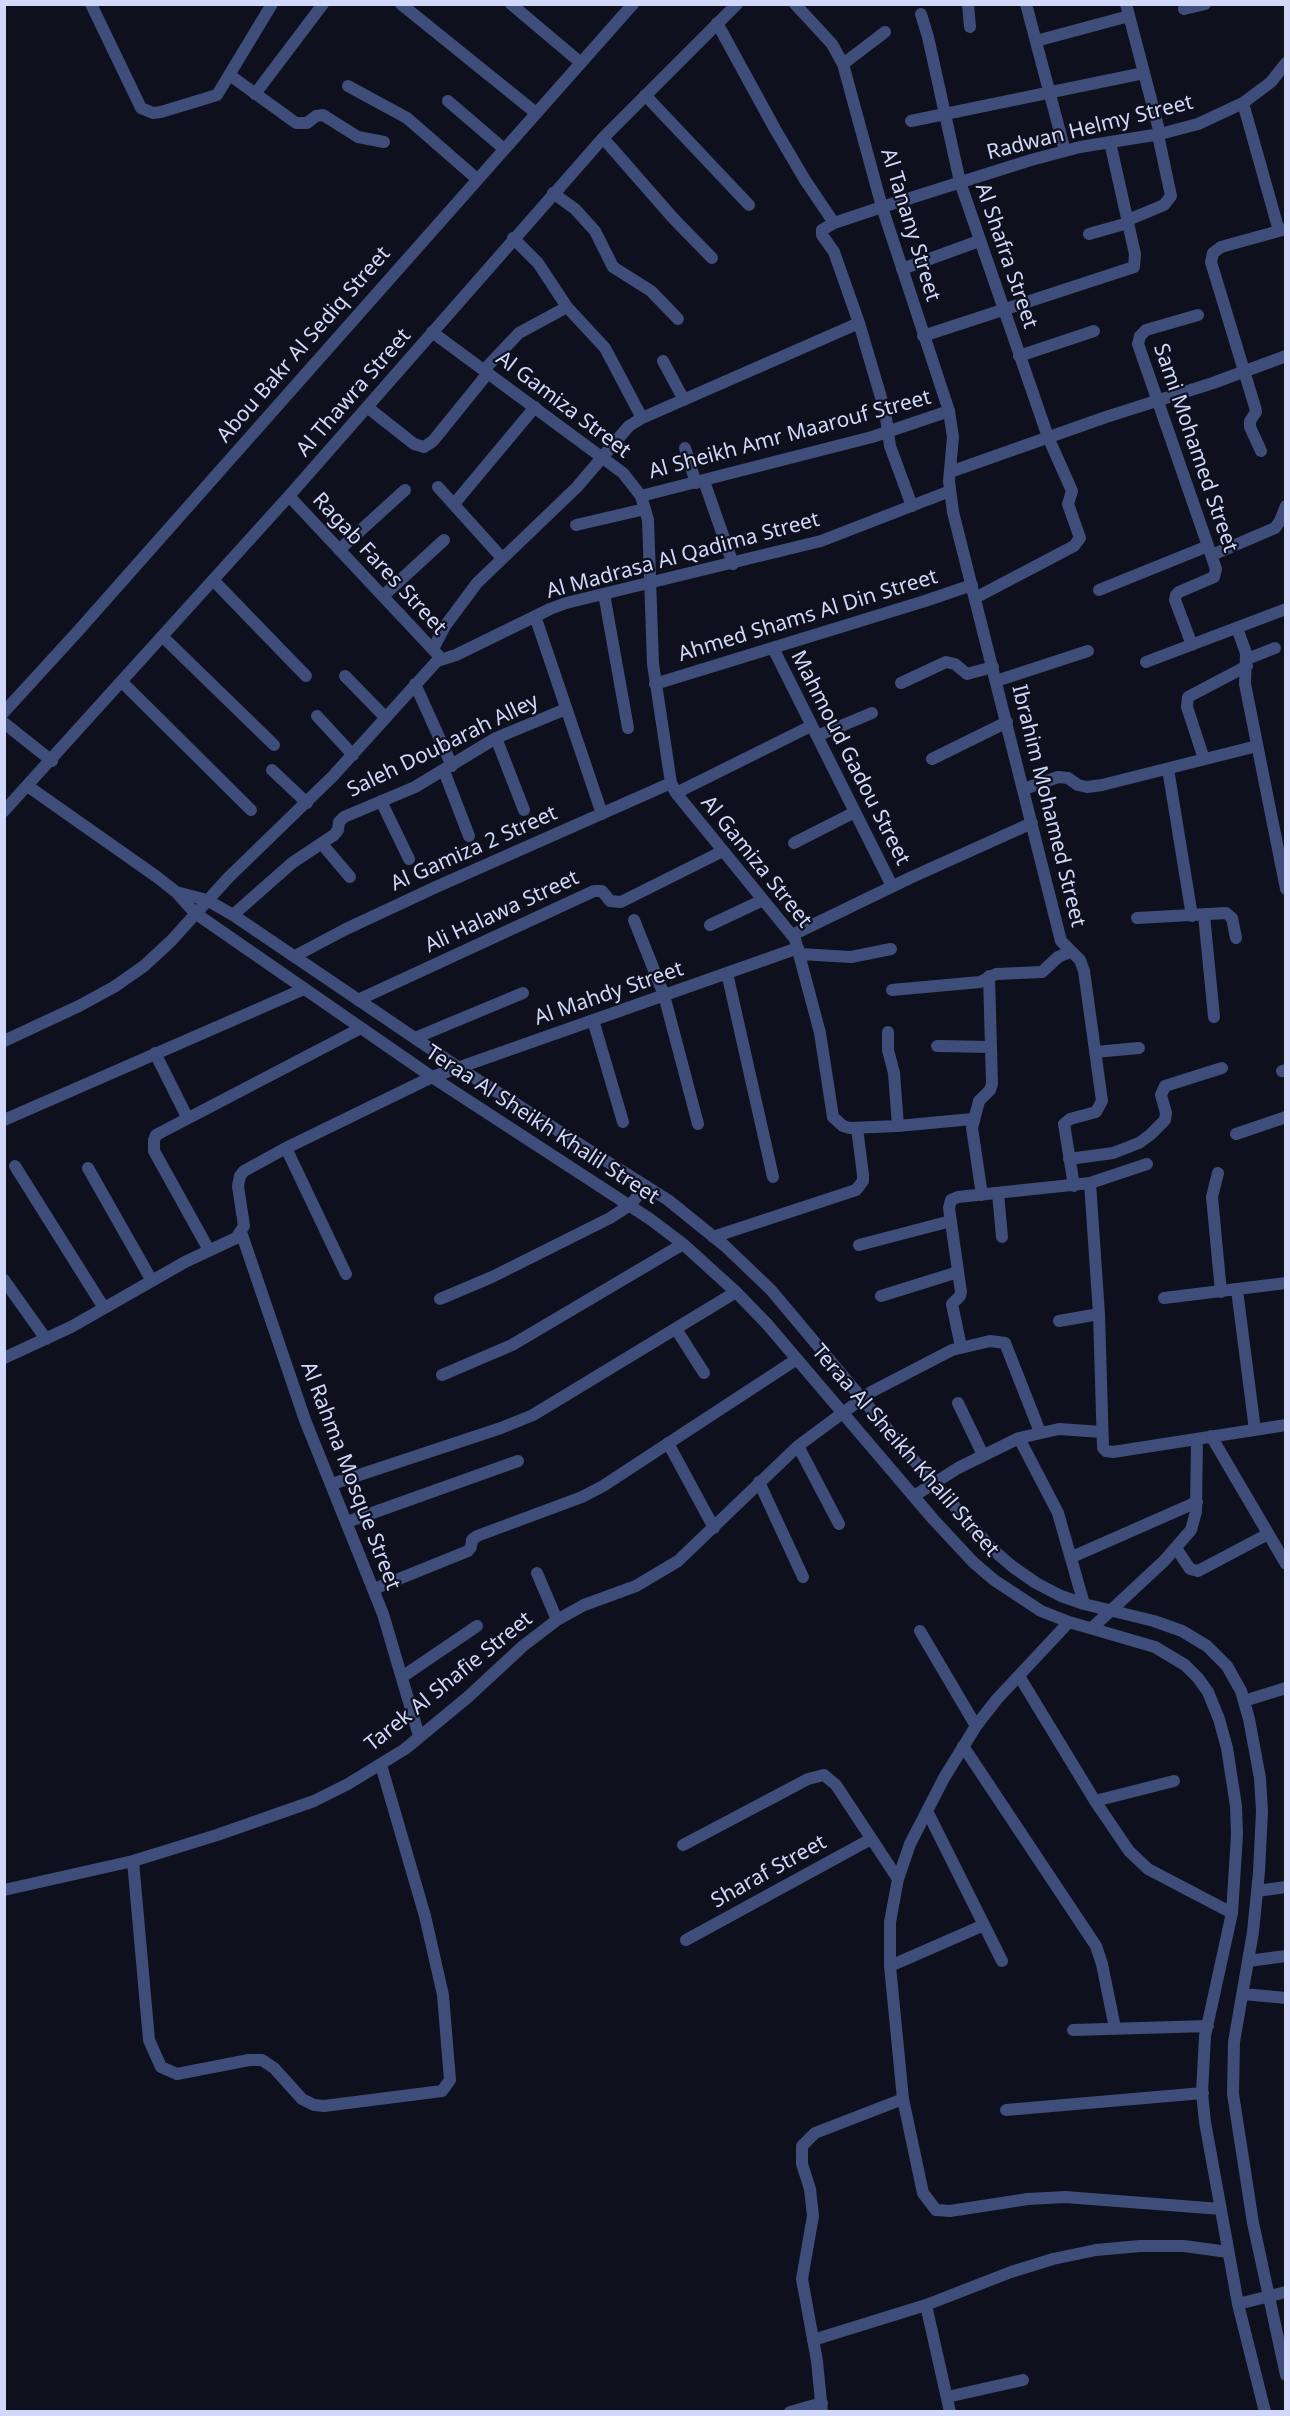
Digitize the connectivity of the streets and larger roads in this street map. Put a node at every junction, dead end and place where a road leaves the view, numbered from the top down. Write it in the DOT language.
graph roads {
  1 [pos="91,4"];
  2 [pos="272,4"];
  3 [pos="322,4"];
  4 [pos="400,4"];
  5 [pos="511,4"];
  6 [pos="633,4"];
  7 [pos="737,4"];
  8 [pos="795,4"];
  9 [pos="968,4"];
  10 [pos="1026,4"];
  11 [pos="1205,4"];
  12 [pos="1184,9"];
  13 [pos="1127,10"];
  14 [pos="921,15"];
  15 [pos="717,23"];
  16 [pos="970,27"];
  17 [pos="885,32"];
  18 [pos="1035,41"];
  19 [pos="581,63"];
  20 [pos="1286,63"];
  21 [pos="843,64"];
  22 [pos="1144,73"];
  23 [pos="231,76"];
  24 [pos="1271,82"];
  25 [pos="1286,83"];
  26 [pos="348,86"];
  27 [pos="1049,92"];
  28 [pos="255,94"];
  29 [pos="645,95"];
  30 [pos="448,101"];
  31 [pos="1243,103"];
  32 [pos="536,113"];
  33 [pos="944,114"];
  34 [pos="911,121"];
  35 [pos="1159,134"];
  36 [pos="603,138"];
  37 [pos="384,142"];
  38 [pos="1110,142"];
  39 [pos="504,149"];
  40 [pos="1065,151"];
  41 [pos="477,179"];
  42 [pos="960,182"];
  43 [pos="554,193"];
  44 [pos="749,205"];
  45 [pos="882,207"];
  46 [pos="1128,222"];
  47 [pos="834,223"];
  48 [pos="1282,230"];
  49 [pos="1089,234"];
  50 [pos="513,238"];
  51 [pos="979,241"];
  52 [pos="712,258"];
  53 [pos="902,268"];
  54 [pos="567,307"];
  55 [pos="1003,310"];
  56 [pos="1198,315"];
  57 [pos="678,319"];
  58 [pos="859,323"];
  59 [pos="1094,331"];
  60 [pos="432,332"];
  61 [pos="923,336"];
  62 [pos="1019,356"];
  63 [pos="1286,356"];
  64 [pos="663,361"];
  65 [pos="486,372"];
  66 [pos="1244,372"];
  67 [pos="684,400"];
  68 [pos="1156,400"];
  69 [pos="367,407"];
  70 [pos="535,407"];
  71 [pos="949,411"];
  72 [pos="642,418"];
  73 [pos="887,432"];
  74 [pos="1048,438"];
  75 [pos="684,448"];
  76 [pos="1262,451"];
  77 [pos="603,457"];
  78 [pos="950,472"];
  79 [pos="700,482"];
  80 [pos="438,488"];
  81 [pos="405,490"];
  82 [pos="950,491"];
  83 [pos="289,496"];
  84 [pos="641,496"];
  85 [pos="454,504"];
  86 [pos="912,506"];
  87 [pos="1286,506"];
  88 [pos="645,509"];
  89 [pos="576,525"];
  90 [pos="444,540"];
  91 [pos="339,550"];
  92 [pos="1210,550"];
  93 [pos="502,558"];
  94 [pos="733,564"];
  95 [pos="213,580"];
  96 [pos="651,583"];
  97 [pos="972,585"];
  98 [pos="1099,590"];
  99 [pos="604,594"];
  100 [pos="382,596"];
  101 [pos="975,598"];
  102 [pos="1286,609"];
  103 [pos="535,616"];
  104 [pos="1237,628"];
  105 [pos="163,637"];
  106 [pos="1192,645"];
  107 [pos="773,648"];
  108 [pos="1275,648"];
  109 [pos="1088,651"];
  110 [pos="437,654"];
  111 [pos="1146,662"];
  112 [pos="1247,663"];
  113 [pos="993,667"];
  114 [pos="306,676"];
  115 [pos="345,676"];
  116 [pos="996,681"];
  117 [pos="122,682"];
  118 [pos="901,683"];
  119 [pos="415,684"];
  120 [pos="655,684"];
  121 [pos="566,709"];
  122 [pos="4,712"];
  123 [pos="872,713"];
  124 [pos="317,716"];
  125 [pos="386,718"];
  126 [pos="1007,722"];
  127 [pos="4,723"];
  128 [pos="628,728"];
  129 [pos="814,731"];
  130 [pos="496,738"];
  131 [pos="274,745"];
  132 [pos="1257,746"];
  133 [pos="353,755"];
  134 [pos="932,759"];
  135 [pos="1204,759"];
  136 [pos="52,761"];
  137 [pos="448,768"];
  138 [pos="1168,769"];
  139 [pos="272,770"];
  140 [pos="28,787"];
  141 [pos="673,788"];
  142 [pos="1024,789"];
  143 [pos="381,801"];
  144 [pos="308,803"];
  145 [pos="251,810"];
  146 [pos="524,810"];
  147 [pos="4,811"];
  148 [pos="855,812"];
  149 [pos="602,814"];
  150 [pos="1032,823"];
  151 [pos="469,836"];
  152 [pos="794,843"];
  153 [pos="322,844"];
  154 [pos="723,851"];
  155 [pos="1282,852"];
  156 [pos="409,859"];
  157 [pos="350,877"];
  158 [pos="892,886"];
  159 [pos="1286,889"];
  160 [pos="176,892"];
  161 [pos="207,900"];
  162 [pos="763,900"];
  163 [pos="195,913"];
  164 [pos="233,915"];
  165 [pos="1198,915"];
  166 [pos="1137,918"];
  167 [pos="634,920"];
  168 [pos="710,925"];
  169 [pos="792,935"];
  170 [pos="1236,938"];
  171 [pos="891,950"];
  172 [pos="799,951"];
  173 [pos="1070,951"];
  174 [pos="296,956"];
  175 [pos="727,973"];
  176 [pos="989,976"];
  177 [pos="304,989"];
  178 [pos="892,990"];
  179 [pos="523,993"];
  180 [pos="664,995"];
  181 [pos="358,1000"];
  182 [pos="1214,1017"];
  183 [pos="593,1020"];
  184 [pos="360,1028"];
  185 [pos="888,1032"];
  186 [pos="415,1038"];
  187 [pos="4,1041"];
  188 [pos="937,1046"];
  189 [pos="991,1047"];
  190 [pos="1139,1048"];
  191 [pos="1095,1052"];
  192 [pos="154,1053"];
  193 [pos="459,1068"];
  194 [pos="1222,1068"];
  195 [pos="432,1077"];
  196 [pos="187,1117"];
  197 [pos="1286,1117"];
  198 [pos="972,1119"];
  199 [pos="4,1120"];
  200 [pos="623,1122"];
  201 [pos="698,1124"];
  202 [pos="898,1126"];
  203 [pos="857,1128"];
  204 [pos="1236,1134"];
  205 [pos="286,1148"];
  206 [pos="1069,1159"];
  207 [pos="1146,1164"];
  208 [pos="15,1166"];
  209 [pos="88,1168"];
  210 [pos="1218,1173"];
  211 [pos="773,1178"];
  212 [pos="1090,1183"];
  213 [pos="646,1186"];
  214 [pos="1074,1186"];
  215 [pos="998,1193"];
  216 [pos="982,1195"];
  217 [pos="630,1205"];
  218 [pos="951,1221"];
  219 [pos="241,1232"];
  220 [pos="713,1236"];
  221 [pos="1002,1237"];
  222 [pos="683,1245"];
  223 [pos="860,1245"];
  224 [pos="209,1250"];
  225 [pos="958,1272"];
  226 [pos="346,1274"];
  227 [pos="4,1280"];
  228 [pos="152,1281"];
  229 [pos="1286,1283"];
  230 [pos="1237,1290"];
  231 [pos="736,1292"];
  232 [pos="1221,1292"];
  233 [pos="881,1296"];
  234 [pos="440,1299"];
  235 [pos="1164,1299"];
  236 [pos="104,1308"];
  237 [pos="1099,1314"];
  238 [pos="1059,1321"];
  239 [pos="676,1329"];
  240 [pos="46,1339"];
  241 [pos="961,1347"];
  242 [pos="4,1358"];
  243 [pos="797,1359"];
  244 [pos="704,1373"];
  245 [pos="442,1375"];
  246 [pos="861,1399"];
  247 [pos="958,1403"];
  248 [pos="843,1414"];
  249 [pos="1286,1425"];
  250 [pos="1255,1430"];
  251 [pos="1040,1432"];
  252 [pos="1102,1432"];
  253 [pos="1211,1436"];
  254 [pos="1019,1438"];
  255 [pos="1197,1439"];
  256 [pos="668,1443"];
  257 [pos="798,1446"];
  258 [pos="983,1455"];
  259 [pos="518,1461"];
  260 [pos="759,1482"];
  261 [pos="934,1482"];
  262 [pos="332,1484"];
  263 [pos="915,1496"];
  264 [pos="1197,1502"];
  265 [pos="347,1522"];
  266 [pos="840,1524"];
  267 [pos="714,1528"];
  268 [pos="1268,1534"];
  269 [pos="1176,1548"];
  270 [pos="1072,1557"];
  271 [pos="1286,1564"];
  272 [pos="537,1572"];
  273 [pos="803,1576"];
  274 [pos="374,1589"];
  275 [pos="1084,1604"];
  276 [pos="1110,1610"];
  277 [pos="557,1620"];
  278 [pos="1069,1622"];
  279 [pos="477,1626"];
  280 [pos="1092,1628"];
  281 [pos="920,1631"];
  282 [pos="1019,1676"];
  283 [pos="402,1677"];
  284 [pos="1286,1688"];
  285 [pos="1244,1701"];
  286 [pos="976,1726"];
  287 [pos="419,1736"];
  288 [pos="963,1746"];
  289 [pos="381,1765"];
  290 [pos="1174,1781"];
  291 [pos="1095,1801"];
  292 [pos="927,1811"];
  293 [pos="871,1839"];
  294 [pos="683,1845"];
  295 [pos="133,1861"];
  296 [pos="898,1879"];
  297 [pos="1286,1887"];
  298 [pos="4,1890"];
  299 [pos="1257,1891"];
  300 [pos="1232,1913"];
  301 [pos="984,1925"];
  302 [pos="686,1940"];
  303 [pos="1286,1956"];
  304 [pos="1002,1961"];
  305 [pos="1248,1961"];
  306 [pos="890,1966"];
  307 [pos="1243,1995"];
  308 [pos="1286,1998"];
  309 [pos="1208,2026"];
  310 [pos="1115,2028"];
  311 [pos="1072,2030"];
  312 [pos="1203,2093"];
  313 [pos="903,2099"];
  314 [pos="1006,2110"];
  315 [pos="1221,2209"];
  316 [pos="1228,2252"];
  317 [pos="1286,2292"];
  318 [pos="1268,2296"];
  319 [pos="926,2304"];
  320 [pos="1238,2304"];
  321 [pos="813,2340"];
  322 [pos="1286,2375"];
  323 [pos="1023,2380"];
  324 [pos="947,2397"];
  325 [pos="822,2407"];
  326 [pos="790,2412"];
  327 [pos="950,2412"];
  328 [pos="1265,2412"];
  1 -- 23 [label="street"];
  2 -- 23 [label="street"];
  3 -- 28 [label="street"];
  4 -- 32 [label="street"];
  5 -- 19 [label="street"];
  6 -- 19 [label="street, Abou Bakr Al Sediq Street"];
  7 -- 15 [label="street, Al Thawra Street"];
  8 -- 21 [label="street, Al Tanany Street"];
  9 -- 16 [label="street"];
  10 -- 18 [label="street"];
  11 -- 12 [label="street"];
  13 -- 18 [label="street"];
  13 -- 22 [label="street"];
  14 -- 33 [label="street, Al Shafra Street"];
  15 -- 29 [label="street, Al Thawra Street"];
  15 -- 47 [label="street"];
  17 -- 21 [label="street"];
  18 -- 27 [label="street"];
  19 -- 32 [label="street, Abou Bakr Al Sediq Street"];
  20 -- 24 [label="street, Radwan Helmy Street"];
  21 -- 45 [label="street, Al Tanany Street"];
  22 -- 27 [label="street"];
  22 -- 35 [label="street"];
  23 -- 28 [label="street"];
  24 -- 25 [label="street"];
  24 -- 31 [label="street, Radwan Helmy Street"];
  26 -- 41 [label="street"];
  27 -- 33 [label="street"];
  27 -- 40 [label="street"];
  28 -- 37 [label="street"];
  29 -- 36 [label="street, Al Thawra Street"];
  29 -- 44 [label="street"];
  30 -- 39 [label="street"];
  31 -- 35 [label="street, Radwan Helmy Street"];
  31 -- 48 [label="street"];
  32 -- 39 [label="street, Abou Bakr Al Sediq Street"];
  33 -- 34 [label="street"];
  33 -- 42 [label="street, Al Shafra Street"];
  35 -- 38 [label="street, Radwan Helmy Street"];
  35 -- 46 [label="street"];
  36 -- 43 [label="street, Al Thawra Street"];
  36 -- 52 [label="street"];
  38 -- 40 [label="street, Radwan Helmy Street"];
  38 -- 46 [label="street"];
  39 -- 41 [label="street, Abou Bakr Al Sediq Street"];
  40 -- 42 [label="street, Radwan Helmy Street"];
  41 -- 122 [label="street, Abou Bakr Al Sediq Street"];
  42 -- 45 [label="street, Radwan Helmy Street"];
  42 -- 51 [label="street, Al Shafra Street"];
  43 -- 50 [label="street, Al Thawra Street"];
  43 -- 57 [label="street"];
  45 -- 47 [label="street, Radwan Helmy Street"];
  45 -- 53 [label="street, Al Tanany Street"];
  46 -- 49 [label="street"];
  46 -- 55 [label="street"];
  47 -- 58 [label="street, Radwan Helmy Street"];
  48 -- 66 [label="street"];
  50 -- 54 [label="street"];
  50 -- 60 [label="street, Al Thawra Street"];
  51 -- 53 [label="street"];
  51 -- 55 [label="street, Al Shafra Street"];
  53 -- 61 [label="street, Al Tanany Street"];
  54 -- 65 [label="street"];
  54 -- 72 [label="street"];
  55 -- 61 [label="street"];
  55 -- 62 [label="street, Al Shafra Street"];
  56 -- 68 [label="street, Sami Mohamed Street"];
  58 -- 67 [label="street"];
  58 -- 73 [label="street"];
  59 -- 62 [label="street"];
  60 -- 65 [label="street, Al Gamiza Street"];
  60 -- 69 [label="street, Al Thawra Street"];
  61 -- 71 [label="street, Al Tanany Street"];
  62 -- 74 [label="street, Al Shafra Street"];
  63 -- 66 [label="street"];
  64 -- 67 [label="street"];
  65 -- 69 [label="street"];
  65 -- 70 [label="street, Al Gamiza Street"];
  66 -- 68 [label="street"];
  66 -- 76 [label="street"];
  67 -- 72 [label="street"];
  68 -- 74 [label="street"];
  68 -- 92 [label="street, Sami Mohamed Street"];
  69 -- 83 [label="street, Al Thawra Street"];
  70 -- 77 [label="street, Al Gamiza Street"];
  70 -- 85 [label="street"];
  71 -- 73 [label="street, Al Sheikh Amr Maarouf Street"];
  71 -- 78 [label="street, Al Tanany Street"];
  72 -- 77 [label="street"];
  73 -- 79 [label="street, Al Sheikh Amr Maarouf Street"];
  73 -- 86 [label="street"];
  74 -- 78 [label="street"];
  74 -- 101 [label="street, Al Shafra Street"];
  75 -- 79 [label="street"];
  77 -- 84 [label="street, Al Gamiza Street"];
  77 -- 93 [label="street"];
  78 -- 82 [label="street, Ibrahim Mohamed Street"];
  79 -- 84 [label="street, Al Sheikh Amr Maarouf Street"];
  79 -- 94 [label="street"];
  80 -- 85 [label="street"];
  81 -- 91 [label="street"];
  82 -- 86 [label="street, Al Madrasa Al Qadima Street"];
  82 -- 97 [label="street, Ibrahim Mohamed Street"];
  83 -- 91 [label="street, Ragab Fares Street"];
  83 -- 95 [label="street, Al Thawra Street"];
  84 -- 88 [label="street, Al Gamiza Street"];
  85 -- 93 [label="street"];
  86 -- 94 [label="street, Al Madrasa Al Qadima Street"];
  87 -- 92 [label="street"];
  88 -- 89 [label="street"];
  88 -- 96 [label="street, Al Gamiza Street"];
  90 -- 100 [label="street"];
  91 -- 100 [label="street, Ragab Fares Street"];
  92 -- 98 [label="street"];
  92 -- 106 [label="street, Sami Mohamed Street"];
  93 -- 110 [label="street"];
  94 -- 96 [label="street, Al Madrasa Al Qadima Street"];
  95 -- 105 [label="street, Al Thawra Street"];
  95 -- 114 [label="street"];
  96 -- 99 [label="street, Al Madrasa Al Qadima Street"];
  96 -- 120 [label="street, Al Gamiza Street"];
  97 -- 101 [label="street, Ibrahim Mohamed Street"];
  97 -- 107 [label="street, Ahmed Shams Al Din Street"];
  99 -- 103 [label="street, Al Madrasa Al Qadima Street"];
  99 -- 128 [label="street"];
  100 -- 110 [label="street, Ragab Fares Street"];
  101 -- 113 [label="street, Ibrahim Mohamed Street"];
  102 -- 104 [label="street"];
  103 -- 110 [label="street, Al Madrasa Al Qadima Street"];
  103 -- 121 [label="street"];
  104 -- 106 [label="street"];
  104 -- 112 [label="street"];
  105 -- 117 [label="street, Al Thawra Street"];
  105 -- 131 [label="street"];
  106 -- 111 [label="street"];
  107 -- 120 [label="street, Ahmed Shams Al Din Street"];
  107 -- 129 [label="street, Mahmoud Gadou Street"];
  108 -- 112 [label="street"];
  109 -- 116 [label="street"];
  110 -- 119 [label="street, Al Madrasa Al Qadima Street"];
  112 -- 132 [label="street"];
  112 -- 135 [label="street"];
  113 -- 116 [label="street, Ibrahim Mohamed Street"];
  113 -- 118 [label="street"];
  115 -- 125 [label="street"];
  116 -- 126 [label="street, Ibrahim Mohamed Street"];
  117 -- 136 [label="street, Al Thawra Street"];
  117 -- 145 [label="street"];
  119 -- 125 [label="street, Al Madrasa Al Qadima Street"];
  119 -- 137 [label="street"];
  120 -- 141 [label="street, Al Gamiza Street"];
  121 -- 130 [label="street, Saleh Doubarah Alley"];
  121 -- 149 [label="street"];
  123 -- 129 [label="street, Al Gamiza 2 Street"];
  124 -- 133 [label="street"];
  125 -- 133 [label="street, Al Madrasa Al Qadima Street"];
  126 -- 134 [label="street"];
  126 -- 142 [label="street, Ibrahim Mohamed Street"];
  127 -- 136 [label="street"];
  129 -- 141 [label="street, Al Gamiza 2 Street"];
  129 -- 148 [label="street, Mahmoud Gadou Street"];
  130 -- 137 [label="street, Saleh Doubarah Alley"];
  130 -- 146 [label="street"];
  132 -- 135 [label="street"];
  132 -- 155 [label="street"];
  133 -- 144 [label="street, Al Madrasa Al Qadima Street"];
  135 -- 138 [label="street"];
  136 -- 140 [label="street, Al Thawra Street"];
  137 -- 143 [label="street, Saleh Doubarah Alley"];
  137 -- 151 [label="street"];
  138 -- 142 [label="street"];
  138 -- 165 [label="street"];
  139 -- 144 [label="street"];
  140 -- 147 [label="street, Al Thawra Street"];
  140 -- 160 [label="street, Teraa Al Sheikh Khalil Street"];
  141 -- 149 [label="street, Al Gamiza 2 Street"];
  141 -- 154 [label="street, Al Gamiza Street"];
  142 -- 150 [label="street, Ibrahim Mohamed Street"];
  143 -- 153 [label="street, Saleh Doubarah Alley"];
  143 -- 156 [label="street"];
  144 -- 161 [label="street, Al Madrasa Al Qadima Street"];
  148 -- 152 [label="street"];
  148 -- 158 [label="street, Mahmoud Gadou Street"];
  149 -- 174 [label="street, Al Gamiza 2 Street"];
  150 -- 158 [label="street"];
  150 -- 173 [label="street, Ibrahim Mohamed Street"];
  153 -- 157 [label="street"];
  153 -- 164 [label="street, Saleh Doubarah Alley"];
  154 -- 162 [label="street, Al Gamiza Street"];
  154 -- 181 [label="street, Ali Halawa Street"];
  155 -- 159 [label="street"];
  158 -- 169 [label="street"];
  160 -- 161 [label="street, Teraa Al Sheikh Khalil Street"];
  160 -- 163 [label="street, Teraa Al Sheikh Khalil Street"];
  161 -- 163 [label="street, Al Madrasa Al Qadima Street"];
  161 -- 164 [label="street, Teraa Al Sheikh Khalil Street"];
  162 -- 168 [label="street"];
  162 -- 169 [label="street, Al Gamiza Street"];
  163 -- 177 [label="street, Teraa Al Sheikh Khalil Street"];
  163 -- 187 [label="street, Al Madrasa Al Qadima Street"];
  164 -- 174 [label="street, Teraa Al Sheikh Khalil Street"];
  165 -- 166 [label="street"];
  165 -- 170 [label="street"];
  165 -- 182 [label="street"];
  167 -- 180 [label="street"];
  169 -- 172 [label="street, Al Gamiza Street"];
  171 -- 172 [label="street"];
  172 -- 175 [label="street, Al Mahdy Street"];
  172 -- 203 [label="street, Al Gamiza Street"];
  173 -- 176 [label="street"];
  173 -- 191 [label="street, Ibrahim Mohamed Street"];
  174 -- 181 [label="street, Teraa Al Sheikh Khalil Street"];
  175 -- 180 [label="street, Al Mahdy Street"];
  175 -- 211 [label="street"];
  176 -- 178 [label="street"];
  176 -- 189 [label="street"];
  177 -- 184 [label="street, Teraa Al Sheikh Khalil Street"];
  177 -- 192 [label="street"];
  179 -- 186 [label="street"];
  180 -- 183 [label="street, Al Mahdy Street"];
  180 -- 201 [label="street"];
  181 -- 186 [label="street, Teraa Al Sheikh Khalil Street"];
  183 -- 193 [label="street, Al Mahdy Street"];
  183 -- 200 [label="street"];
  184 -- 195 [label="street, Teraa Al Sheikh Khalil Street"];
  184 -- 196 [label="street"];
  185 -- 202 [label="street"];
  186 -- 193 [label="street, Teraa Al Sheikh Khalil Street"];
  188 -- 189 [label="street"];
  189 -- 198 [label="street"];
  190 -- 191 [label="street"];
  191 -- 206 [label="street, Ibrahim Mohamed Street"];
  192 -- 196 [label="street"];
  192 -- 199 [label="street"];
  193 -- 195 [label="street, Al Mahdy Street"];
  193 -- 213 [label="street, Teraa Al Sheikh Khalil Street"];
  194 -- 206 [label="street"];
  195 -- 205 [label="street, Al Mahdy Street"];
  195 -- 217 [label="street, Teraa Al Sheikh Khalil Street"];
  196 -- 224 [label="street"];
  197 -- 204 [label="street"];
  198 -- 202 [label="street"];
  198 -- 216 [label="street"];
  202 -- 203 [label="street"];
  203 -- 220 [label="street"];
  205 -- 219 [label="street, Al Rahma Mosque Street"];
  205 -- 226 [label="street"];
  206 -- 214 [label="street"];
  207 -- 212 [label="street"];
  208 -- 236 [label="street"];
  209 -- 228 [label="street"];
  210 -- 232 [label="street"];
  212 -- 214 [label="street"];
  212 -- 237 [label="street"];
  213 -- 217 [label="street"];
  213 -- 220 [label="street, Teraa Al Sheikh Khalil Street"];
  214 -- 215 [label="street"];
  215 -- 216 [label="street"];
  215 -- 221 [label="street"];
  216 -- 218 [label="street"];
  217 -- 222 [label="street, Teraa Al Sheikh Khalil Street"];
  217 -- 234 [label="street"];
  218 -- 223 [label="street"];
  218 -- 225 [label="street"];
  219 -- 224 [label="street"];
  219 -- 262 [label="street, Al Rahma Mosque Street"];
  220 -- 246 [label="street, Teraa Al Sheikh Khalil Street"];
  222 -- 231 [label="street, Teraa Al Sheikh Khalil Street"];
  222 -- 245 [label="street"];
  224 -- 228 [label="street"];
  225 -- 233 [label="street"];
  225 -- 241 [label="street"];
  227 -- 240 [label="street"];
  228 -- 236 [label="street"];
  229 -- 230 [label="street"];
  230 -- 232 [label="street"];
  230 -- 250 [label="street"];
  231 -- 239 [label="street"];
  231 -- 243 [label="street, Teraa Al Sheikh Khalil Street"];
  232 -- 235 [label="street"];
  236 -- 240 [label="street"];
  237 -- 238 [label="street"];
  237 -- 252 [label="street"];
  239 -- 244 [label="street"];
  239 -- 262 [label="street"];
  240 -- 242 [label="street"];
  241 -- 246 [label="street, Tarek Al Shafie Street"];
  241 -- 251 [label="street, Tarek Al Shafie Street"];
  243 -- 248 [label="street, Teraa Al Sheikh Khalil Street"];
  243 -- 256 [label="street"];
  246 -- 248 [label="street, Tarek Al Shafie Street"];
  246 -- 261 [label="street, Teraa Al Sheikh Khalil Street"];
  247 -- 258 [label="street"];
  248 -- 257 [label="street, Tarek Al Shafie Street"];
  248 -- 263 [label="street, Teraa Al Sheikh Khalil Street"];
  249 -- 250 [label="street"];
  250 -- 253 [label="street"];
  251 -- 252 [label="street"];
  251 -- 254 [label="street"];
  252 -- 255 [label="street"];
  253 -- 255 [label="street"];
  253 -- 268 [label="street"];
  254 -- 258 [label="street"];
  254 -- 270 [label="street"];
  255 -- 264 [label="street"];
  256 -- 267 [label="street"];
  256 -- 274 [label="street"];
  257 -- 260 [label="street, Tarek Al Shafie Street"];
  257 -- 266 [label="street"];
  258 -- 261 [label="street"];
  259 -- 265 [label="street"];
  260 -- 267 [label="street, Tarek Al Shafie Street"];
  260 -- 273 [label="street"];
  261 -- 263 [label="street"];
  261 -- 275 [label="street, Teraa Al Sheikh Khalil Street"];
  262 -- 265 [label="street, Al Rahma Mosque Street"];
  263 -- 278 [label="street, Teraa Al Sheikh Khalil Street"];
  264 -- 269 [label="street"];
  264 -- 270 [label="street"];
  265 -- 274 [label="street, Al Rahma Mosque Street"];
  267 -- 277 [label="street, Tarek Al Shafie Street"];
  268 -- 269 [label="street"];
  268 -- 271 [label="street"];
  269 -- 276 [label="street"];
  270 -- 275 [label="street"];
  272 -- 277 [label="street"];
  274 -- 283 [label="street, Al Rahma Mosque Street"];
  275 -- 276 [label="street, Teraa Al Sheikh Khalil Street"];
  276 -- 280 [label="street"];
  276 -- 285 [label="street, Teraa Al Sheikh Khalil Street"];
  277 -- 287 [label="street, Tarek Al Shafie Street"];
  278 -- 280 [label="street, Teraa Al Sheikh Khalil Street"];
  278 -- 282 [label="street"];
  279 -- 283 [label="street"];
  280 -- 300 [label="street, Teraa Al Sheikh Khalil Street"];
  281 -- 286 [label="street"];
  282 -- 286 [label="street"];
  282 -- 291 [label="street"];
  283 -- 287 [label="street, Al Rahma Mosque Street"];
  284 -- 285 [label="street"];
  285 -- 299 [label="street, Teraa Al Sheikh Khalil Street"];
  286 -- 288 [label="street"];
  287 -- 289 [label="street, Tarek Al Shafie Street"];
  288 -- 292 [label="street"];
  288 -- 310 [label="street"];
  289 -- 295 [label="street, Tarek Al Shafie Street"];
  289 -- 295 [label="street"];
  290 -- 291 [label="street"];
  291 -- 300 [label="street"];
  292 -- 296 [label="street"];
  292 -- 301 [label="street"];
  293 -- 294 [label="street"];
  293 -- 296 [label="street"];
  293 -- 302 [label="street, Sharaf Street"];
  295 -- 298 [label="street, Tarek Al Shafie Street"];
  296 -- 306 [label="street"];
  297 -- 299 [label="street"];
  299 -- 305 [label="street, Teraa Al Sheikh Khalil Street"];
  300 -- 309 [label="street, Teraa Al Sheikh Khalil Street"];
  301 -- 304 [label="street"];
  301 -- 306 [label="street"];
  303 -- 305 [label="street"];
  305 -- 307 [label="street, Teraa Al Sheikh Khalil Street"];
  306 -- 313 [label="street"];
  307 -- 308 [label="street"];
  307 -- 318 [label="street, Teraa Al Sheikh Khalil Street"];
  309 -- 310 [label="street"];
  309 -- 312 [label="street, Teraa Al Sheikh Khalil Street"];
  310 -- 311 [label="street"];
  312 -- 314 [label="street"];
  312 -- 315 [label="street, Teraa Al Sheikh Khalil Street"];
  313 -- 315 [label="street"];
  313 -- 321 [label="street"];
  315 -- 316 [label="street, Teraa Al Sheikh Khalil Street"];
  316 -- 319 [label="street"];
  316 -- 320 [label="street, Teraa Al Sheikh Khalil Street"];
  317 -- 318 [label="street"];
  318 -- 320 [label="street"];
  318 -- 322 [label="street, Teraa Al Sheikh Khalil Street"];
  319 -- 321 [label="street"];
  319 -- 324 [label="street"];
  320 -- 328 [label="street, Teraa Al Sheikh Khalil Street"];
  321 -- 325 [label="street"];
  323 -- 324 [label="street"];
  324 -- 327 [label="street"];
  325 -- 326 [label="street"];
}
